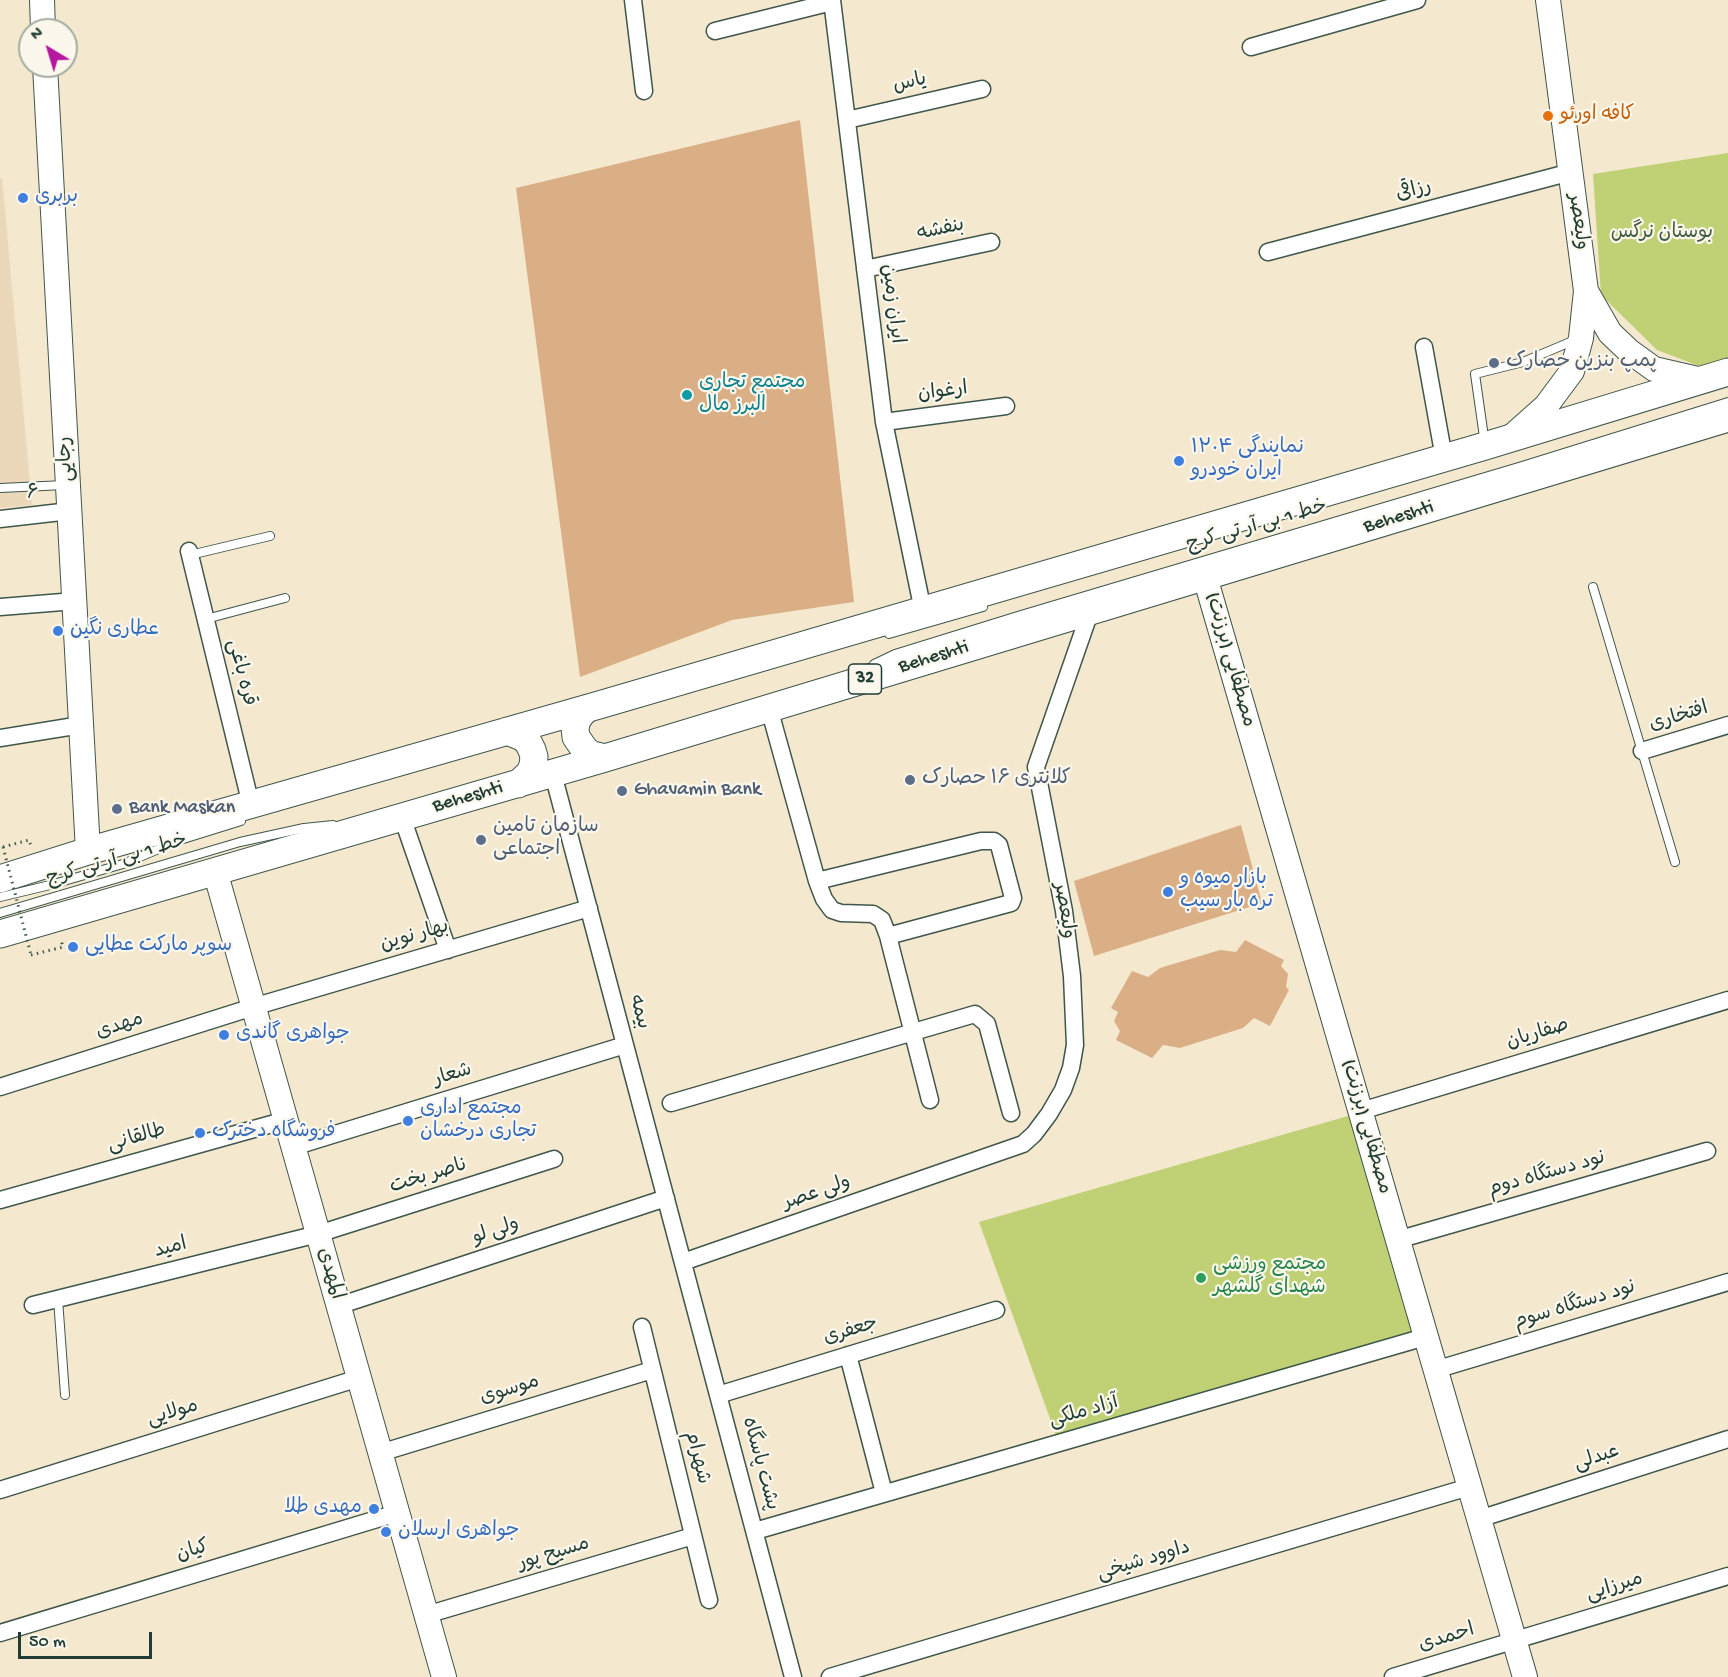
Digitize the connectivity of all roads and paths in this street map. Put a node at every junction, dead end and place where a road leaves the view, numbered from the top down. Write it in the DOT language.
graph roads {
  1 [pos="42,0"];
  2 [pos="633,0"];
  3 [pos="1417,0"];
  4 [pos="1548,0"];
  5 [pos="832,1"];
  6 [pos="43,18"];
  7 [pos="715,31"];
  8 [pos="1251,47"];
  9 [pos="46,78"];
  10 [pos="982,89"];
  11 [pos="644,91"];
  12 [pos="846,120"];
  13 [pos="1570,172"];
  14 [pos="991,242"];
  15 [pos="1268,252"];
  16 [pos="865,269"];
  17 [pos="1586,291"];
  18 [pos="1581,338"];
  19 [pos="1424,347"];
  20 [pos="1728,372"];
  21 [pos="1702,380"];
  22 [pos="1728,402"];
  23 [pos="1006,406"];
  24 [pos="1728,418"];
  25 [pos="884,422"];
  26 [pos="1497,443"];
  27 [pos="1444,458"];
  28 [pos="68,484"];
  29 [pos="0,488"];
  30 [pos="70,511"];
  31 [pos="0,519"];
  32 [pos="270,536"];
  33 [pos="190,553"];
  34 [pos="1205,577"];
  35 [pos="1593,587"];
  36 [pos="285,598"];
  37 [pos="75,600"];
  38 [pos="997,603"];
  39 [pos="0,607"];
  40 [pos="922,610"];
  41 [pos="1089,612"];
  42 [pos="206,619"];
  43 [pos="881,634"];
  44 [pos="871,635"];
  45 [pos="829,638"];
  46 [pos="864,669"];
  47 [pos="853,674"];
  48 [pos="801,699"];
  49 [pos="588,708"];
  50 [pos="769,708"];
  51 [pos="81,725"];
  52 [pos="1728,725"];
  53 [pos="507,731"];
  54 [pos="0,738"];
  55 [pos="1642,751"];
  56 [pos="605,758"];
  57 [pos="381,767"];
  58 [pos="553,774"];
  59 [pos="518,784"];
  60 [pos="306,798"];
  61 [pos="252,811"];
  62 [pos="394,819"];
  63 [pos="29,840"];
  64 [pos="88,851"];
  65 [pos="1675,862"];
  66 [pos="215,871"];
  67 [pos="0,879"];
  68 [pos="817,881"];
  69 [pos="0,897"];
  70 [pos="589,908"];
  71 [pos="0,913"];
  72 [pos="0,934"];
  73 [pos="888,936"];
  74 [pos="63,946"];
  75 [pos="447,950"];
  76 [pos="1728,1000"];
  77 [pos="254,1007"];
  78 [pos="912,1033"];
  79 [pos="625,1045"];
  80 [pos="0,1087"];
  81 [pos="930,1100"];
  82 [pos="671,1103"];
  83 [pos="1361,1111"];
  84 [pos="1011,1113"];
  85 [pos="286,1119"];
  86 [pos="293,1147"];
  87 [pos="1707,1151"];
  88 [pos="554,1160"];
  89 [pos="964,1165"];
  90 [pos="666,1198"];
  91 [pos="0,1200"];
  92 [pos="318,1234"];
  93 [pos="1397,1240"];
  94 [pos="683,1262"];
  95 [pos="1728,1282"];
  96 [pos="58,1299"];
  97 [pos="33,1305"];
  98 [pos="338,1306"];
  99 [pos="996,1310"];
  100 [pos="642,1327"];
  101 [pos="1425,1337"];
  102 [pos="848,1355"];
  103 [pos="652,1370"];
  104 [pos="1435,1370"];
  105 [pos="359,1378"];
  106 [pos="64,1395"];
  107 [pos="718,1395"];
  108 [pos="1728,1439"];
  109 [pos="380,1452"];
  110 [pos="1469,1487"];
  111 [pos="0,1490"];
  112 [pos="884,1492"];
  113 [pos="397,1512"];
  114 [pos="1479,1519"];
  115 [pos="755,1531"];
  116 [pos="693,1536"];
  117 [pos="1728,1576"];
  118 [pos="709,1600"];
  119 [pos="426,1615"];
  120 [pos="0,1633"];
  121 [pos="1514,1641"];
  122 [pos="444,1677"];
  123 [pos="794,1677"];
  124 [pos="830,1677"];
  125 [pos="1393,1677"];
  126 [pos="1525,1677"];
  1 -- 6 [label="street"];
  2 -- 11 [label="street"];
  3 -- 8 [label="street"];
  4 -- 13 [label="street, ولیعصر"];
  5 -- 7 [label="street"];
  5 -- 12 [label="street, ایران زمین"];
  9 -- 28 [label="street, رجایی"];
  10 -- 12 [label="street, یاس"];
  12 -- 16 [label="street, ایران زمین"];
  13 -- 15 [label="street, رزاقی"];
  13 -- 17 [label="street, ولیعصر"];
  14 -- 16 [label="street, بنفشه"];
  16 -- 25 [label="street, ایران زمین"];
  17 -- 18 [label="street"];
  17 -- 21 [label="street, ولیعصر"];
  18 -- 26 [label="street"];
  18 -- 26 [label="lane"];
  19 -- 27 [label="street"];
  20 -- 21 [label="main road"];
  21 -- 26 [label="main road"];
  22 -- 46 [label="lane, خط 1 بی آر تی کرج"];
  23 -- 25 [label="street, ارغوان"];
  24 -- 34 [label="main road, Beheshti / 32"];
  25 -- 40 [label="street, ایران زمین"];
  26 -- 27 [label="main road"];
  27 -- 40 [label="main road"];
  28 -- 29 [label="lane"];
  28 -- 30 [label="street, رجایی"];
  30 -- 31 [label="street, ۶"];
  30 -- 37 [label="street, رجایی"];
  32 -- 33 [label="lane"];
  33 -- 42 [label="street, قره باغی"];
  34 -- 41 [label="main road, Beheshti / 32"];
  34 -- 83 [label="street, مصطفایی (برزنت)"];
  35 -- 55 [label="lane"];
  36 -- 42 [label="lane"];
  37 -- 39 [label="street"];
  37 -- 51 [label="street, رجایی"];
  38 -- 43 [label="lane"];
  40 -- 45 [label="main road"];
  41 -- 48 [label="main road, Beheshti / 32"];
  41 -- 89 [label="street, ولیعصر"];
  42 -- 61 [label="street, قره باغی"];
  44 -- 45 [label="lane"];
  45 -- 49 [label="main road"];
  47 -- 48 [label="lane"];
  48 -- 50 [label="main road, Beheshti / 32"];
  49 -- 53 [label="main road"];
  49 -- 56 [label="main road"];
  50 -- 56 [label="main road, Beheshti / 32"];
  50 -- 68 [label="street"];
  51 -- 54 [label="street"];
  51 -- 64 [label="street, رجایی"];
  52 -- 55 [label="street, افتخاری"];
  53 -- 57 [label="main road"];
  53 -- 59 [label="main road"];
  55 -- 65 [label="lane"];
  56 -- 58 [label="main road, Beheshti / 32"];
  57 -- 60 [label="lane"];
  57 -- 61 [label="main road"];
  58 -- 59 [label="main road, Beheshti / 32"];
  58 -- 70 [label="street, بیمه"];
  59 -- 62 [label="main road, Beheshti / 32"];
  61 -- 64 [label="main road"];
  61 -- 69 [label="lane, خط 1 بی آر تی کرج"];
  62 -- 66 [label="main road, Beheshti / 32"];
  62 -- 71 [label="lane, خط 1 بی آر تی کرج"];
  62 -- 75 [label="street"];
  63 -- 74 [label="path, bridge"];
  64 -- 67 [label="main road"];
  66 -- 72 [label="main road, Beheshti / 32"];
  66 -- 77 [label="street, المهدی"];
  68 -- 73 [label="street"];
  68 -- 73 [label="street"];
  70 -- 75 [label="street, بهار نوین"];
  70 -- 79 [label="street, بیمه"];
  73 -- 78 [label="street"];
  75 -- 77 [label="street, بهار نوین"];
  76 -- 83 [label="street, صفاریان"];
  77 -- 80 [label="street, مهدی"];
  77 -- 85 [label="street, المهدی"];
  78 -- 81 [label="street"];
  78 -- 82 [label="street"];
  78 -- 84 [label="street"];
  79 -- 86 [label="street, شعار"];
  79 -- 90 [label="street, بیمه"];
  83 -- 93 [label="street, مصطفایی (برزنت)"];
  85 -- 86 [label="street, المهدی"];
  85 -- 91 [label="street, طالقانی"];
  86 -- 92 [label="street, المهدی"];
  87 -- 93 [label="street, نود دستگاه دوم"];
  88 -- 92 [label="street, ناصر بخت"];
  89 -- 94 [label="street, ولی عصر"];
  90 -- 94 [label="street, بیمه"];
  90 -- 98 [label="street, ولی لو"];
  92 -- 96 [label="street, امید"];
  92 -- 98 [label="street, المهدی"];
  93 -- 101 [label="street, مصطفایی (برزنت)"];
  94 -- 107 [label="street, پشت پاسگاه"];
  95 -- 104 [label="street, نود دستگاه سوم"];
  96 -- 97 [label="street, امید"];
  96 -- 106 [label="lane"];
  98 -- 105 [label="street, المهدی"];
  99 -- 102 [label="street, جعفری"];
  100 -- 103 [label="street, شهرام"];
  101 -- 104 [label="street, مصطفایی (برزنت)"];
  101 -- 112 [label="street, آزاد ملکی"];
  102 -- 107 [label="street, جعفری"];
  102 -- 112 [label="street"];
  103 -- 109 [label="street, موسوی"];
  103 -- 116 [label="street, شهرام"];
  104 -- 110 [label="street, مصطفایی (برزنت)"];
  105 -- 109 [label="street, المهدی"];
  105 -- 111 [label="street, مولایی"];
  107 -- 115 [label="street, پشت پاسگاه"];
  108 -- 114 [label="street, عبدلی"];
  109 -- 113 [label="street, المهدی"];
  110 -- 114 [label="street, مصطفایی (برزنت)"];
  110 -- 124 [label="street, داوود شیخی"];
  112 -- 115 [label="street, آزاد ملکی"];
  113 -- 119 [label="street, المهدی"];
  113 -- 120 [label="street, کیان"];
  114 -- 121 [label="street, مصطفایی (برزنت)"];
  115 -- 123 [label="street, پشت پاسگاه"];
  116 -- 118 [label="street, شهرام"];
  116 -- 119 [label="street, مسیح پور"];
  117 -- 121 [label="street, میرزایی"];
  119 -- 122 [label="street, المهدی"];
  121 -- 125 [label="street, احمدی"];
  121 -- 126 [label="street, مصطفایی (برزنت)"];
}
